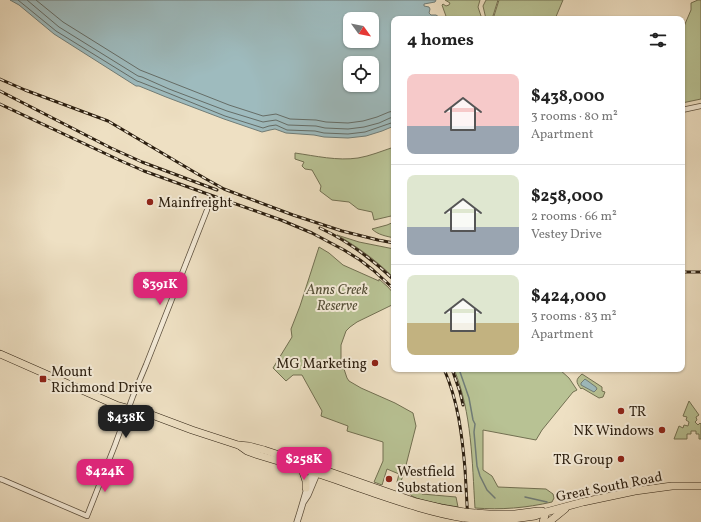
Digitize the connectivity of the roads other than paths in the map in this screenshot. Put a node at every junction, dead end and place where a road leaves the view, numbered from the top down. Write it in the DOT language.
graph roads {
  1 [pos="701,106"];
  2 [pos="685,109"];
  3 [pos="207,210"];
  4 [pos="0,354"];
  5 [pos="128,408"];
  6 [pos="238,445"];
  7 [pos="302,469"];
  8 [pos="315,470"];
  9 [pos="0,479"];
  10 [pos="701,486"];
  11 [pos="306,488"];
  12 [pos="304,501"];
  13 [pos="567,507"];
  14 [pos="546,512"];
  15 [pos="475,516"];
  16 [pos="530,520"];
  17 [pos="297,522"];
  18 [pos="543,522"];
  19 [pos="549,522"];
  1 -- 2 [label="street"];
  3 -- 5 [label="street"];
  4 -- 5 [label="main road, Great South Road"];
  5 -- 6 [label="main road, Great South Road"];
  5 -- 9 [label="street"];
  6 -- 7 [label="main road, Great South Road"];
  6 -- 8 [label="main road, Great South Road"];
  7 -- 8 [label="main road, Great South Road"];
  7 -- 11 [label="main road"];
  8 -- 11 [label="street"];
  8 -- 12 [label="street"];
  8 -- 15 [label="main road, Great South Road, bridge"];
  10 -- 13 [label="main road, Great South Road"];
  11 -- 12 [label="street"];
  12 -- 17 [label="street"];
  13 -- 14 [label="main road, Great South Road"];
  13 -- 19 [label="main road"];
  14 -- 15 [label="main road, Great South Road"];
  14 -- 16 [label="main road, Great South Road"];
  14 -- 18 [label="main road"];
  15 -- 16 [label="main road, Great South Road"];
}
